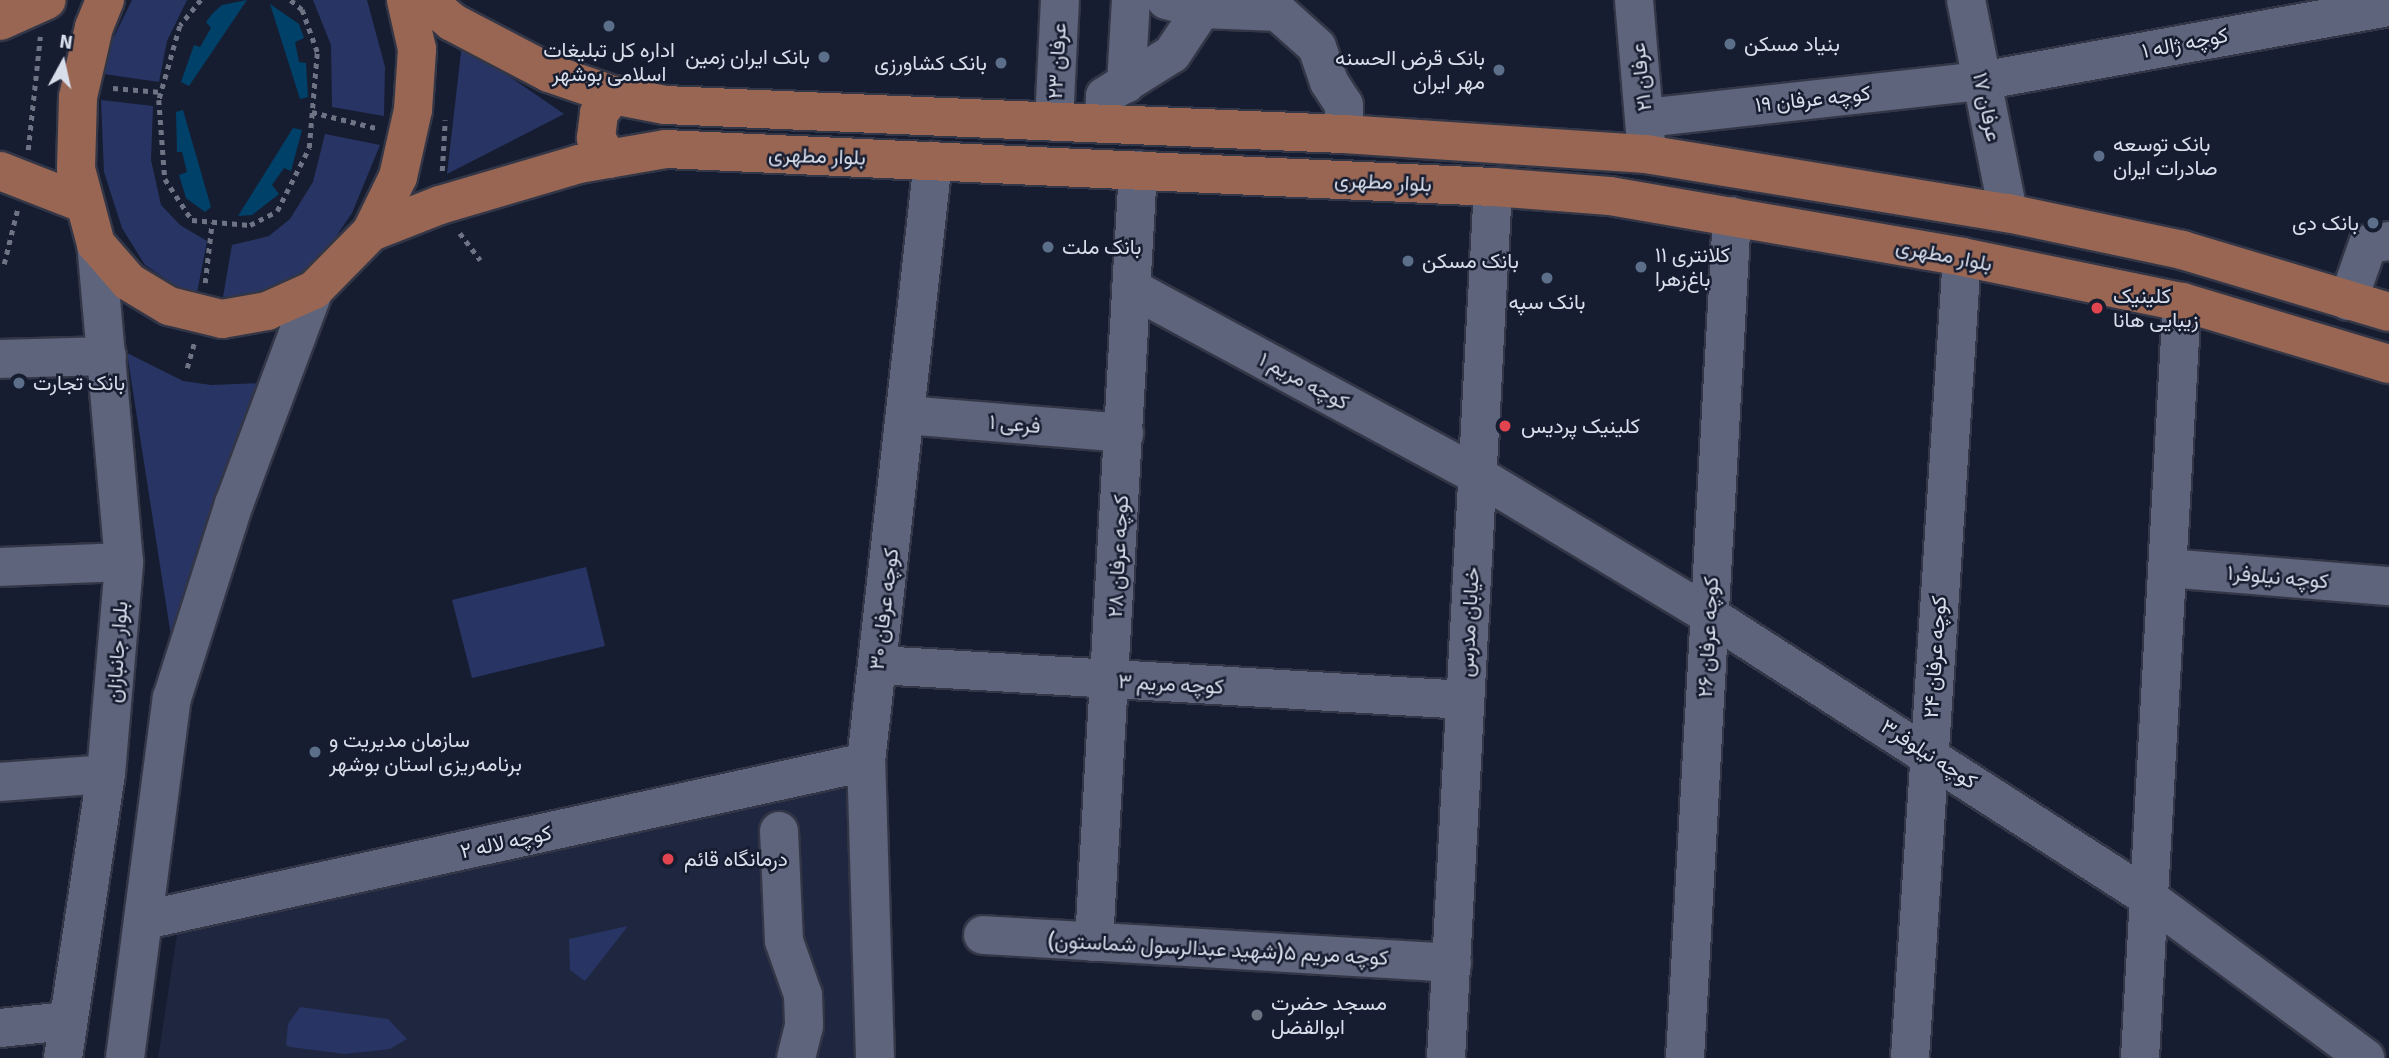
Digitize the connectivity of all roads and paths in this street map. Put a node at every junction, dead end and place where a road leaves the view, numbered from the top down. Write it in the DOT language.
graph roads {
  1 [pos="105,0"];
  2 [pos="201,0"];
  3 [pos="290,0"];
  4 [pos="406,0"];
  5 [pos="426,0"];
  6 [pos="1060,0"];
  7 [pos="1131,0"];
  8 [pos="1166,0"];
  9 [pos="1634,0"];
  10 [pos="1966,0"];
  11 [pos="46,1"];
  12 [pos="2337,7"];
  13 [pos="2389,7"];
  14 [pos="1202,9"];
  15 [pos="0,21"];
  16 [pos="1981,81"];
  17 [pos="1126,84"];
  18 [pos="613,95"];
  19 [pos="446,114"];
  20 [pos="1054,122"];
  21 [pos="1104,124"];
  22 [pos="1344,134"];
  23 [pos="1646,136"];
  24 [pos="609,159"];
  25 [pos="933,161"];
  26 [pos="1138,170"];
  27 [pos="12,176"];
  28 [pos="1493,187"];
  29 [pos="82,203"];
  30 [pos="440,205"];
  31 [pos="2008,213"];
  32 [pos="1732,216"];
  33 [pos="371,233"];
  34 [pos="2389,241"];
  35 [pos="96,244"];
  36 [pos="1962,257"];
  37 [pos="480,260"];
  38 [pos="4,264"];
  39 [pos="1131,288"];
  40 [pos="314,290"];
  41 [pos="2348,301"];
  42 [pos="2182,302"];
  43 [pos="2389,312"];
  44 [pos="107,356"];
  45 [pos="0,359"];
  46 [pos="2389,364"];
  47 [pos="906,415"];
  48 [pos="1124,433"];
  49 [pos="1477,475"];
  50 [pos="124,562"];
  51 [pos="0,567"];
  52 [pos="2168,568"];
  53 [pos="2389,586"];
  54 [pos="1709,615"];
  55 [pos="878,665"];
  56 [pos="1112,680"];
  57 [pos="116,690"];
  58 [pos="172,698"];
  59 [pos="1465,700"];
  60 [pos="1928,753"];
  61 [pos="866,762"];
  62 [pos="106,775"];
  63 [pos="0,782"];
  64 [pos="779,831"];
  65 [pos="2150,898"];
  66 [pos="145,920"];
  67 [pos="984,935"];
  68 [pos="1094,942"];
  69 [pos="1452,963"];
  70 [pos="68,1021"];
  71 [pos="0,1028"];
  72 [pos="63,1058"];
  73 [pos="125,1058"];
  74 [pos="796,1058"];
  75 [pos="875,1058"];
  76 [pos="1446,1058"];
  77 [pos="1685,1058"];
  78 [pos="1910,1058"];
  79 [pos="2140,1058"];
  80 [pos="2365,1058"];
  1 -- 29 [label="main road"];
  2 -- 3 [label="path"];
  4 -- 33 [label="main road"];
  5 -- 18 [label="main road, بلوار مطهری"];
  6 -- 20 [label="street, عرفان ۲۳"];
  7 -- 17 [label="street"];
  8 -- 14 [label="street"];
  9 -- 23 [label="street, عرفان ۲۱"];
  10 -- 16 [label="street, عرفان ۱۷"];
  11 -- 15 [label="main road"];
  11 -- 27 [label="path"];
  12 -- 13 [label="street, کوچه ژاله ۱"];
  12 -- 16 [label="street, کوچه ژاله ۱"];
  14 -- 17 [label="street"];
  14 -- 22 [label="street"];
  16 -- 23 [label="street, کوچه عرفان ۱۹"];
  16 -- 31 [label="street, عرفان ۱۷"];
  17 -- 21 [label="street"];
  18 -- 20 [label="main road, بلوار مطهری"];
  18 -- 24 [label="main road"];
  19 -- 30 [label="path"];
  20 -- 21 [label="main road, بلوار مطهری"];
  21 -- 22 [label="main road, بلوار مطهری"];
  22 -- 23 [label="main road, بلوار مطهری"];
  23 -- 31 [label="main road, بلوار مطهری"];
  24 -- 25 [label="main road, بلوار مطهری"];
  24 -- 30 [label="main road, بلوار مطهری"];
  25 -- 26 [label="main road, بلوار مطهری"];
  25 -- 47 [label="street, کوچه عرفان ۳۰"];
  26 -- 28 [label="main road, بلوار مطهری"];
  26 -- 39 [label="street, کوچه عرفان ۲۸"];
  27 -- 29 [label="main road"];
  27 -- 38 [label="path"];
  28 -- 32 [label="main road, بلوار مطهری"];
  28 -- 49 [label="street, خیابان مدرس"];
  29 -- 35 [label="main road"];
  30 -- 33 [label="main road, بلوار مطهری"];
  30 -- 37 [label="path"];
  31 -- 41 [label="main road, بلوار مطهری"];
  32 -- 36 [label="main road, بلوار مطهری"];
  32 -- 54 [label="street, کوچه عرفان ۲۶"];
  33 -- 40 [label="main road"];
  34 -- 41 [label="street"];
  35 -- 40 [label="main road"];
  35 -- 44 [label="street, بلوار جانبازان"];
  36 -- 42 [label="main road, بلوار مطهری"];
  36 -- 60 [label="street, کوچه عرفان ۲۴"];
  39 -- 48 [label="street, کوچه عرفان ۲۸"];
  39 -- 49 [label="street, کوچه مریم ۱"];
  40 -- 58 [label="street"];
  41 -- 43 [label="main road, بلوار مطهری"];
  42 -- 46 [label="main road, بلوار مطهری"];
  42 -- 52 [label="street"];
  44 -- 45 [label="street"];
  44 -- 50 [label="street, بلوار جانبازان"];
  47 -- 48 [label="street, فرعی ۱"];
  47 -- 55 [label="street, کوچه عرفان ۳۰"];
  48 -- 56 [label="street, کوچه عرفان ۲۸"];
  49 -- 54 [label="street, کوچه نیلوفر۳"];
  49 -- 59 [label="street, خیابان مدرس"];
  50 -- 51 [label="street"];
  50 -- 57 [label="street, بلوار جانبازان"];
  52 -- 53 [label="street, کوچه نیلوفر۱"];
  52 -- 65 [label="street"];
  54 -- 60 [label="street, کوچه نیلوفر۳"];
  54 -- 77 [label="street, کوچه عرفان ۲۶"];
  55 -- 56 [label="street, کوچه مریم ۳"];
  55 -- 61 [label="street, کوچه عرفان ۳۰"];
  56 -- 59 [label="street, کوچه مریم ۳"];
  56 -- 68 [label="street, کوچه عرفان ۲۸"];
  57 -- 58 [label="street"];
  57 -- 62 [label="street, بلوار جانبازان"];
  58 -- 66 [label="street"];
  59 -- 69 [label="street, خیابان مدرس"];
  60 -- 65 [label="street, کوچه نیلوفر۳"];
  60 -- 78 [label="street, کوچه عرفان ۲۴"];
  61 -- 66 [label="street, کوچه لاله ۲"];
  61 -- 75 [label="street, کوچه عرفان ۳۰"];
  62 -- 63 [label="street"];
  62 -- 70 [label="street, بلوار جانبازان"];
  64 -- 74 [label="street"];
  65 -- 79 [label="street"];
  65 -- 80 [label="street, کوچه نیلوفر۳"];
  66 -- 73 [label="street"];
  67 -- 68 [label="street, کوچه مریم ۵(شهید عبدالرسول شماستون)"];
  68 -- 69 [label="street, کوچه مریم ۵(شهید عبدالرسول شماستون)"];
  69 -- 76 [label="street, خیابان مدرس"];
  70 -- 71 [label="street"];
  70 -- 72 [label="street, بلوار جانبازان"];
}
